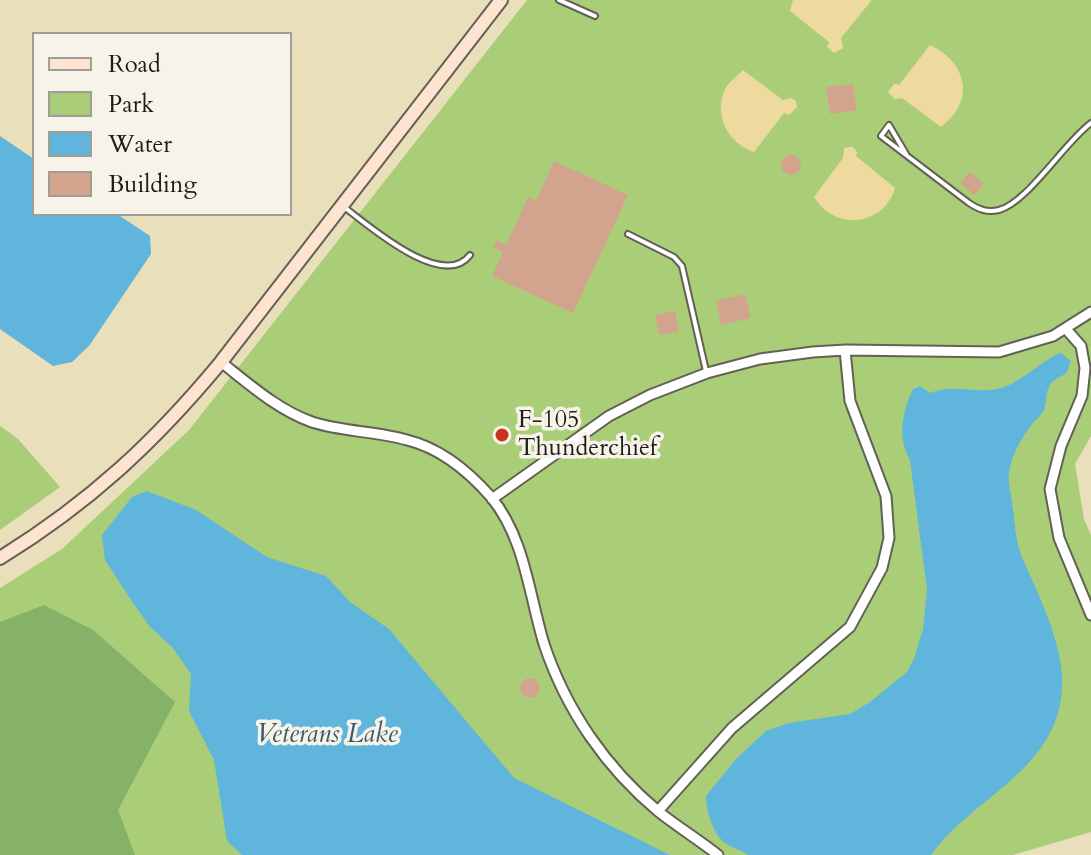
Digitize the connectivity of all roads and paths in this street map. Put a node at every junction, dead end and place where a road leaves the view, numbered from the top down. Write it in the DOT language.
graph roads {
  1 [pos="501,0"];
  2 [pos="559,0"];
  3 [pos="595,16"];
  4 [pos="1091,123"];
  5 [pos="906,154"];
  6 [pos="342,206"];
  7 [pos="628,234"];
  8 [pos="470,255"];
  9 [pos="1091,312"];
  10 [pos="1066,329"];
  11 [pos="845,350"];
  12 [pos="221,362"];
  13 [pos="707,373"];
  14 [pos="492,499"];
  15 [pos="0,558"];
  16 [pos="1091,615"];
  17 [pos="658,811"];
  18 [pos="718,855"];
  1 -- 6 [label="street"];
  2 -- 3 [label="lane"];
  4 -- 5 [label="lane"];
  5 -- 5 [label="lane"];
  6 -- 8 [label="lane"];
  6 -- 12 [label="street"];
  7 -- 13 [label="lane"];
  9 -- 10 [label="street"];
  10 -- 11 [label="street"];
  10 -- 16 [label="street"];
  11 -- 13 [label="street"];
  11 -- 17 [label="street"];
  12 -- 14 [label="street"];
  12 -- 15 [label="street"];
  13 -- 14 [label="street"];
  14 -- 17 [label="street"];
  17 -- 18 [label="street"];
}
